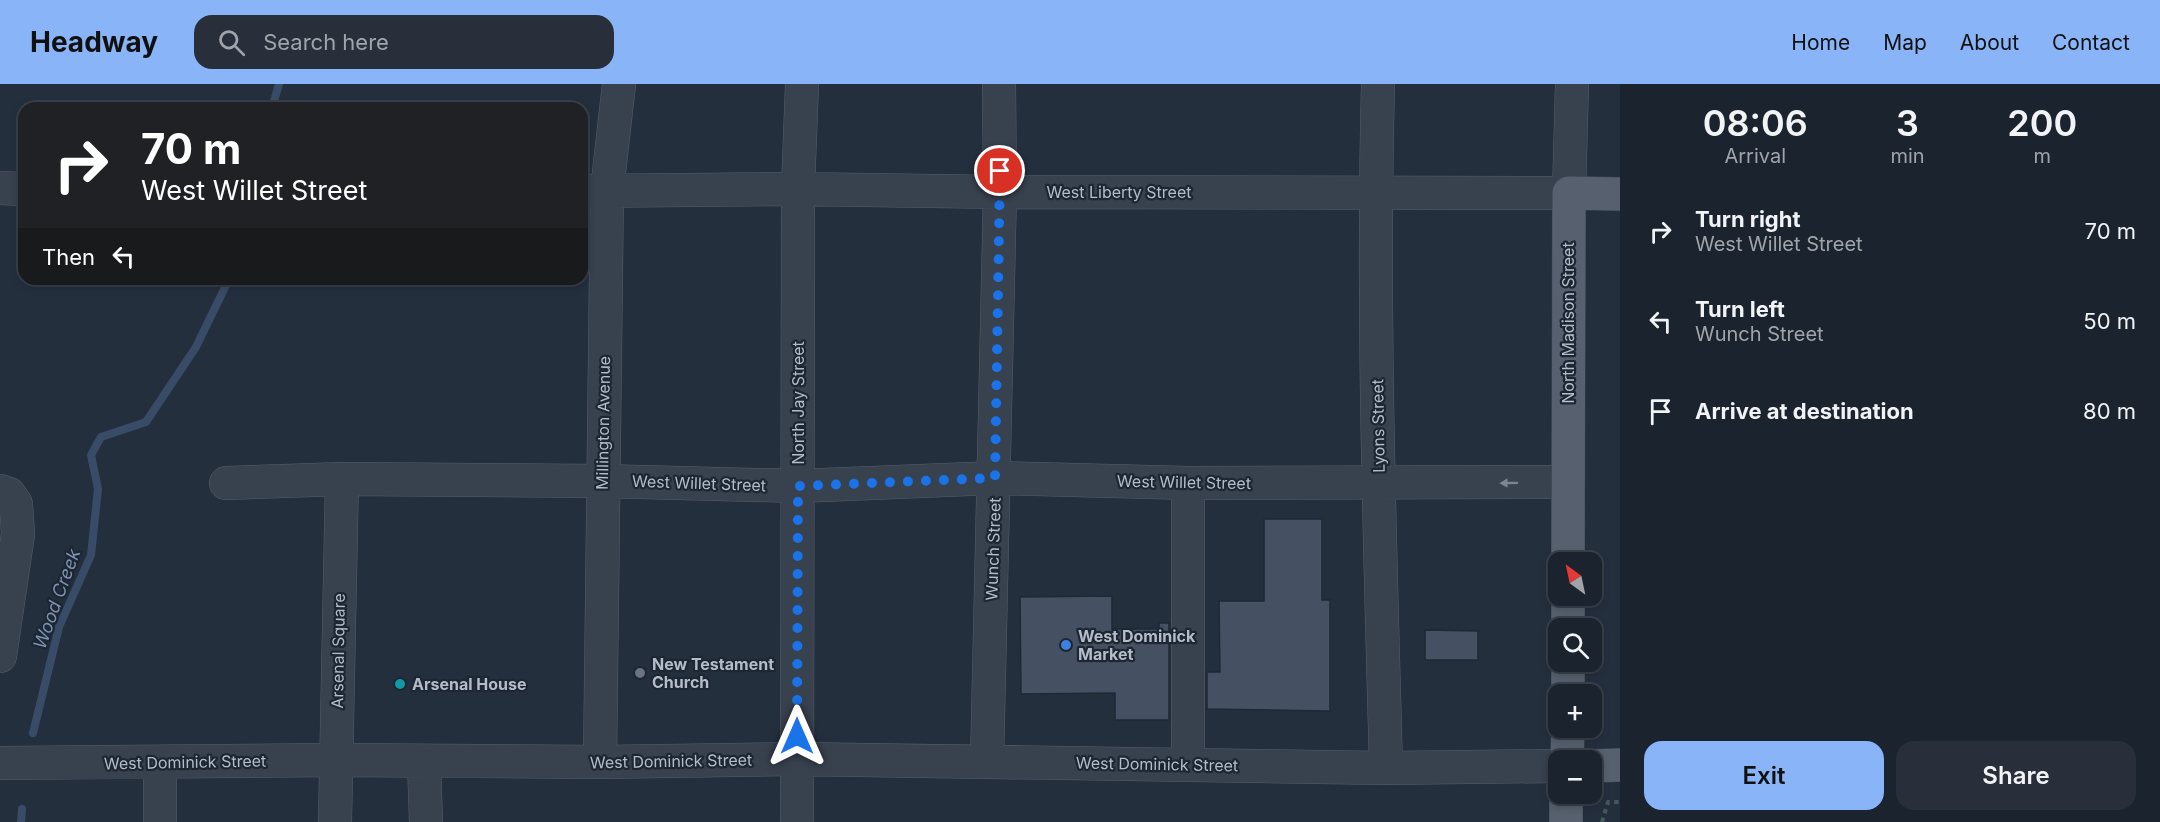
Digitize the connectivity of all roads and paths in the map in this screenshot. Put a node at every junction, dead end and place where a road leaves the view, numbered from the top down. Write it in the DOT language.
graph roads {
  1 [pos="619,84"];
  2 [pos="802,84"];
  3 [pos="999,84"];
  4 [pos="1378,84"];
  5 [pos="1572,84"];
  6 [pos="0,188"];
  7 [pos="18,189"];
  8 [pos="798,189"];
  9 [pos="595,190"];
  10 [pos="1000,192"];
  11 [pos="1375,193"];
  12 [pos="1569,193"];
  13 [pos="1620,194"];
  14 [pos="995,478"];
  15 [pos="342,480"];
  16 [pos="602,480"];
  17 [pos="1567,482"];
  18 [pos="226,483"];
  19 [pos="1188,483"];
  20 [pos="1378,484"];
  21 [pos="798,486"];
  22 [pos="0,491"];
  23 [pos="1568,552"];
  24 [pos="0,656"];
  25 [pos="797,759"];
  26 [pos="336,760"];
  27 [pos="424,762"];
  28 [pos="600,762"];
  29 [pos="987,762"];
  30 [pos="160,763"];
  31 [pos="0,764"];
  32 [pos="1188,765"];
  33 [pos="1620,765"];
  34 [pos="1548,766"];
  35 [pos="1602,766"];
  36 [pos="1386,768"];
  37 [pos="1620,802"];
  38 [pos="1566,804"];
  39 [pos="160,822"];
  40 [pos="335,822"];
  41 [pos="426,822"];
  42 [pos="797,822"];
  43 [pos="1566,822"];
  44 [pos="1602,822"];
  1 -- 9 [label="street, Millington Avenue"];
  2 -- 8 [label="street, North Jay Street"];
  3 -- 10 [label="street, Wunch Street"];
  4 -- 11 [label="street, Lyons Street"];
  5 -- 12 [label="street, North Madison Street"];
  6 -- 7 [label="street"];
  8 -- 9 [label="street, West Liberty Street"];
  8 -- 10 [label="street, West Liberty Street"];
  8 -- 21 [label="street, North Jay Street"];
  9 -- 16 [label="street, Millington Avenue"];
  10 -- 11 [label="street, West Liberty Street"];
  10 -- 14 [label="street, Wunch Street"];
  11 -- 12 [label="street, West Liberty Street"];
  11 -- 20 [label="street, Lyons Street"];
  12 -- 13 [label="main road, West Liberty Street"];
  12 -- 17 [label="main road, North Madison Street"];
  14 -- 19 [label="street, West Willet Street"];
  14 -- 21 [label="street, West Willet Street"];
  14 -- 29 [label="street, Wunch Street"];
  15 -- 16 [label="street, West Willet Street"];
  15 -- 18 [label="street, West Willet Street"];
  15 -- 26 [label="street, Arsenal Square"];
  16 -- 21 [label="street, West Willet Street"];
  16 -- 28 [label="street, Millington Avenue"];
  17 -- 20 [label="street, West Willet Street, one-way"];
  17 -- 23 [label="main road, North Madison Street"];
  19 -- 20 [label="street, West Willet Street"];
  19 -- 32 [label="street"];
  20 -- 36 [label="street, Lyons Street"];
  21 -- 25 [label="street, North Jay Street"];
  22 -- 24 [label="street"];
  25 -- 28 [label="street, West Dominick Street"];
  25 -- 29 [label="street, West Dominick Street"];
  25 -- 42 [label="street, North Jay Street"];
  26 -- 27 [label="street, West Dominick Street"];
  26 -- 30 [label="street, West Dominick Street"];
  26 -- 40 [label="street, Arsenal Square"];
  27 -- 28 [label="street, West Dominick Street"];
  27 -- 41 [label="street"];
  29 -- 32 [label="street, West Dominick Street"];
  30 -- 31 [label="street, West Dominick Street"];
  30 -- 39 [label="street"];
  32 -- 36 [label="street, West Dominick Street"];
  33 -- 35 [label="main road"];
  34 -- 36 [label="street, West Dominick Street"];
  37 -- 44 [label="path"];
  38 -- 43 [label="main road"];
}
